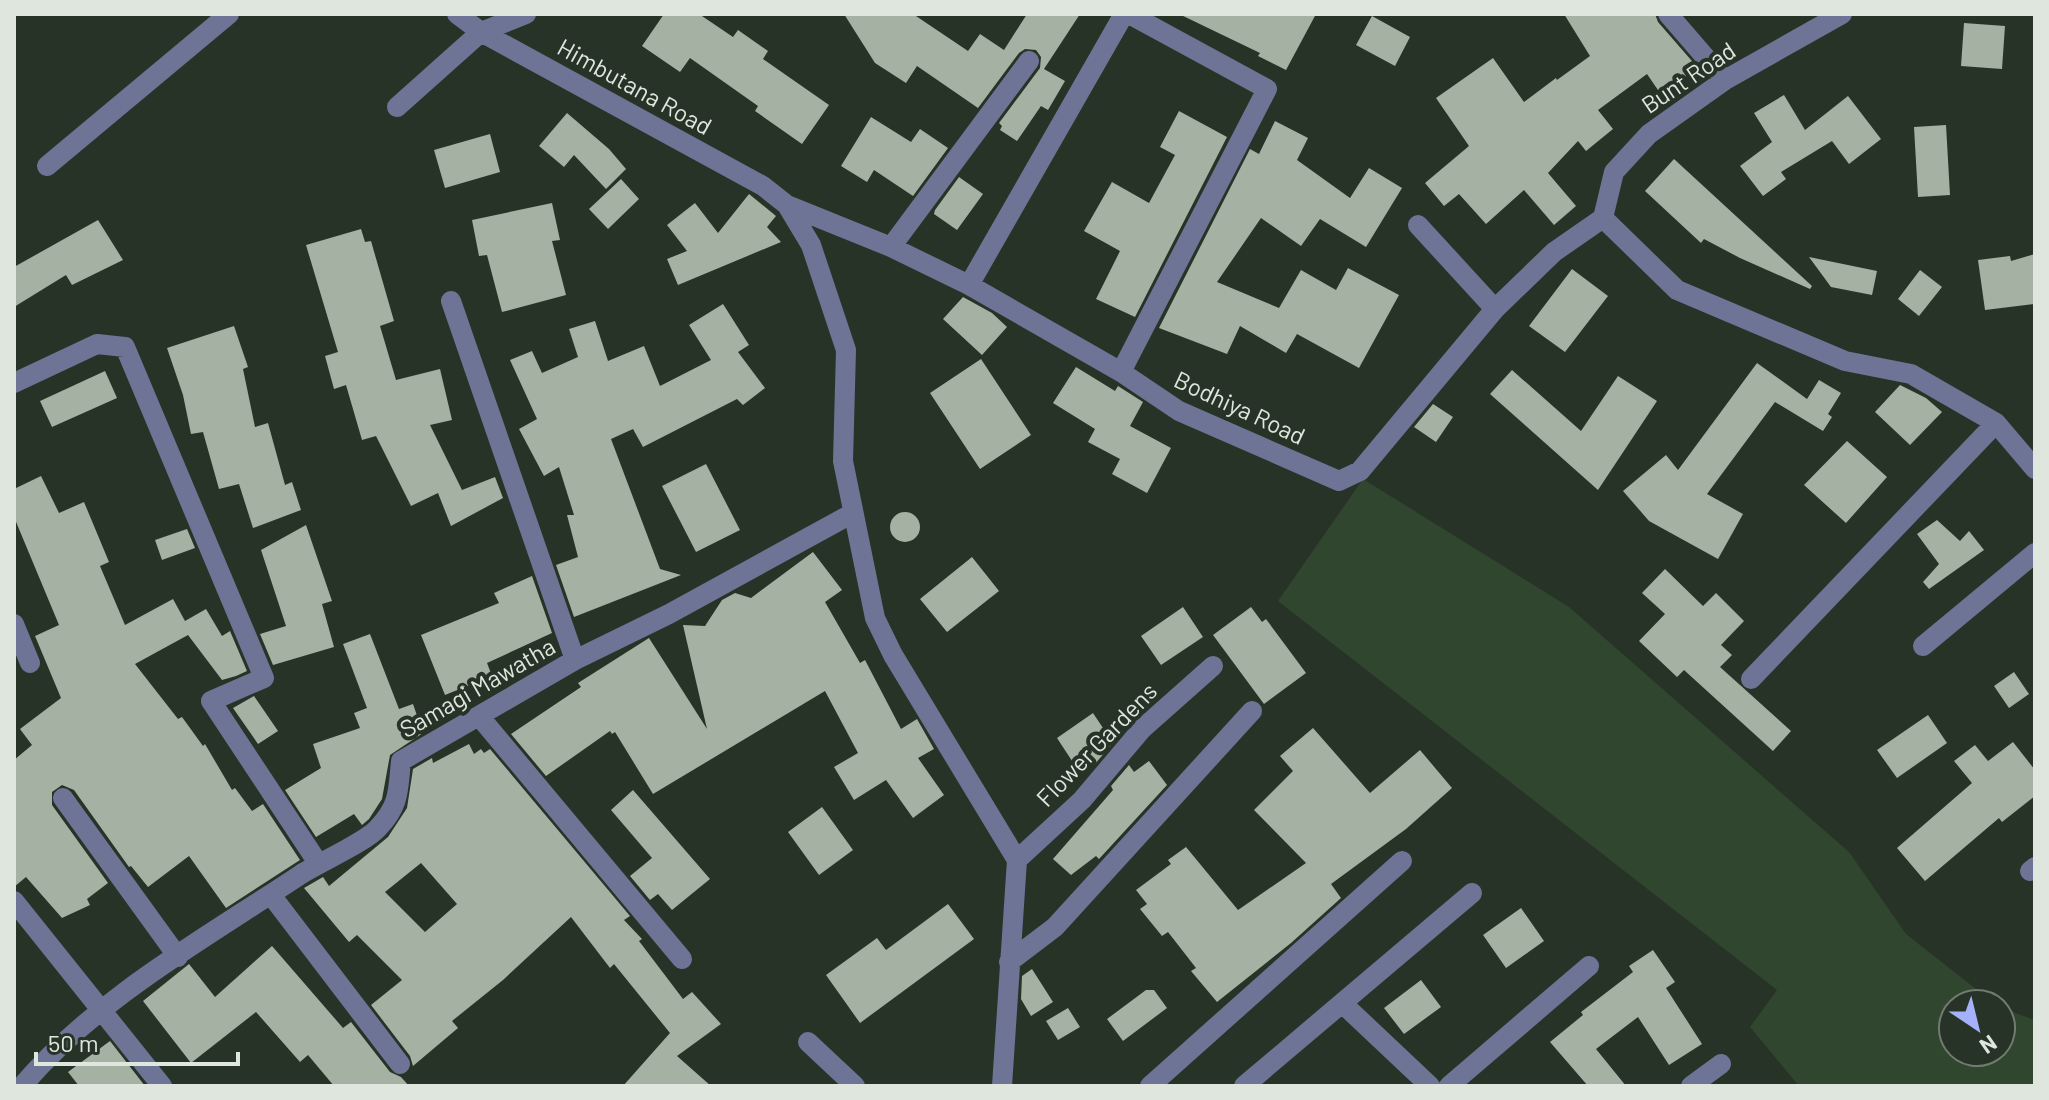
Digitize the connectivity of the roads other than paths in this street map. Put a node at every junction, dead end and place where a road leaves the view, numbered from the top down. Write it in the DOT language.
graph roads {
  1 [pos="229,14"];
  2 [pos="457,14"];
  3 [pos="526,14"];
  4 [pos="1127,14"];
  5 [pos="1668,14"];
  6 [pos="1842,14"];
  7 [pos="481,32"];
  8 [pos="1029,61"];
  9 [pos="1725,80"];
  10 [pos="397,107"];
  11 [pos="47,166"];
  12 [pos="787,205"];
  13 [pos="1603,218"];
  14 [pos="1418,225"];
  15 [pos="891,247"];
  16 [pos="969,285"];
  17 [pos="451,301"];
  18 [pos="1495,309"];
  19 [pos="1121,372"];
  20 [pos="14,383"];
  21 [pos="1996,423"];
  22 [pos="2035,469"];
  23 [pos="853,513"];
  24 [pos="2035,553"];
  25 [pos="14,624"];
  26 [pos="1923,646"];
  27 [pos="575,660"];
  28 [pos="30,663"];
  29 [pos="1213,666"];
  30 [pos="1751,679"];
  31 [pos="1252,711"];
  32 [pos="479,716"];
  33 [pos="63,798"];
  34 [pos="1017,860"];
  35 [pos="1402,861"];
  36 [pos="318,863"];
  37 [pos="1472,893"];
  38 [pos="271,895"];
  39 [pos="14,901"];
  40 [pos="178,957"];
  41 [pos="682,959"];
  42 [pos="1009,962"];
  43 [pos="1589,966"];
  44 [pos="1342,1003"];
  45 [pos="101,1010"];
  46 [pos="808,1042"];
  47 [pos="400,1064"];
  48 [pos="1721,1064"];
  49 [pos="22,1086"];
  50 [pos="162,1086"];
  51 [pos="855,1086"];
  52 [pos="1002,1086"];
  53 [pos="1150,1086"];
  54 [pos="1244,1086"];
  55 [pos="1430,1086"];
  56 [pos="1449,1086"];
  57 [pos="1691,1086"];
  1 -- 11 [label="street"];
  2 -- 7 [label="street, Himbutana Road"];
  3 -- 7 [label="street"];
  4 -- 16 [label="street"];
  4 -- 19 [label="street"];
  5 -- 9 [label="street"];
  6 -- 9 [label="street, Bunt Road"];
  7 -- 10 [label="street"];
  7 -- 12 [label="street, Himbutana Road"];
  8 -- 15 [label="street"];
  9 -- 13 [label="street, Bunt Road"];
  12 -- 15 [label="street, Bodhiya Road"];
  12 -- 23 [label="street"];
  13 -- 18 [label="street, Bodhiya Road"];
  13 -- 21 [label="street"];
  14 -- 18 [label="street"];
  15 -- 16 [label="street, Bodhiya Road"];
  16 -- 19 [label="street, Bodhiya Road"];
  17 -- 27 [label="street"];
  18 -- 19 [label="street, Bodhiya Road"];
  20 -- 36 [label="street"];
  21 -- 22 [label="street"];
  21 -- 30 [label="street"];
  23 -- 27 [label="street, Samagi Mawatha"];
  23 -- 34 [label="street"];
  24 -- 26 [label="street"];
  25 -- 28 [label="street"];
  27 -- 32 [label="street, Samagi Mawatha"];
  29 -- 34 [label="street, Flower Gardens"];
  31 -- 42 [label="street"];
  32 -- 36 [label="street, Samagi Mawatha"];
  32 -- 41 [label="street"];
  33 -- 40 [label="street"];
  34 -- 42 [label="street"];
  35 -- 53 [label="street"];
  36 -- 38 [label="street, Samagi Mawatha"];
  37 -- 44 [label="street"];
  38 -- 40 [label="street, Samagi Mawatha"];
  38 -- 47 [label="street"];
  39 -- 45 [label="street"];
  40 -- 45 [label="street, Samagi Mawatha"];
  42 -- 52 [label="street"];
  43 -- 56 [label="street"];
  44 -- 54 [label="street"];
  44 -- 55 [label="street"];
  45 -- 49 [label="street, Samagi Mawatha"];
  45 -- 50 [label="street"];
  46 -- 51 [label="street"];
  48 -- 57 [label="street"];
}
